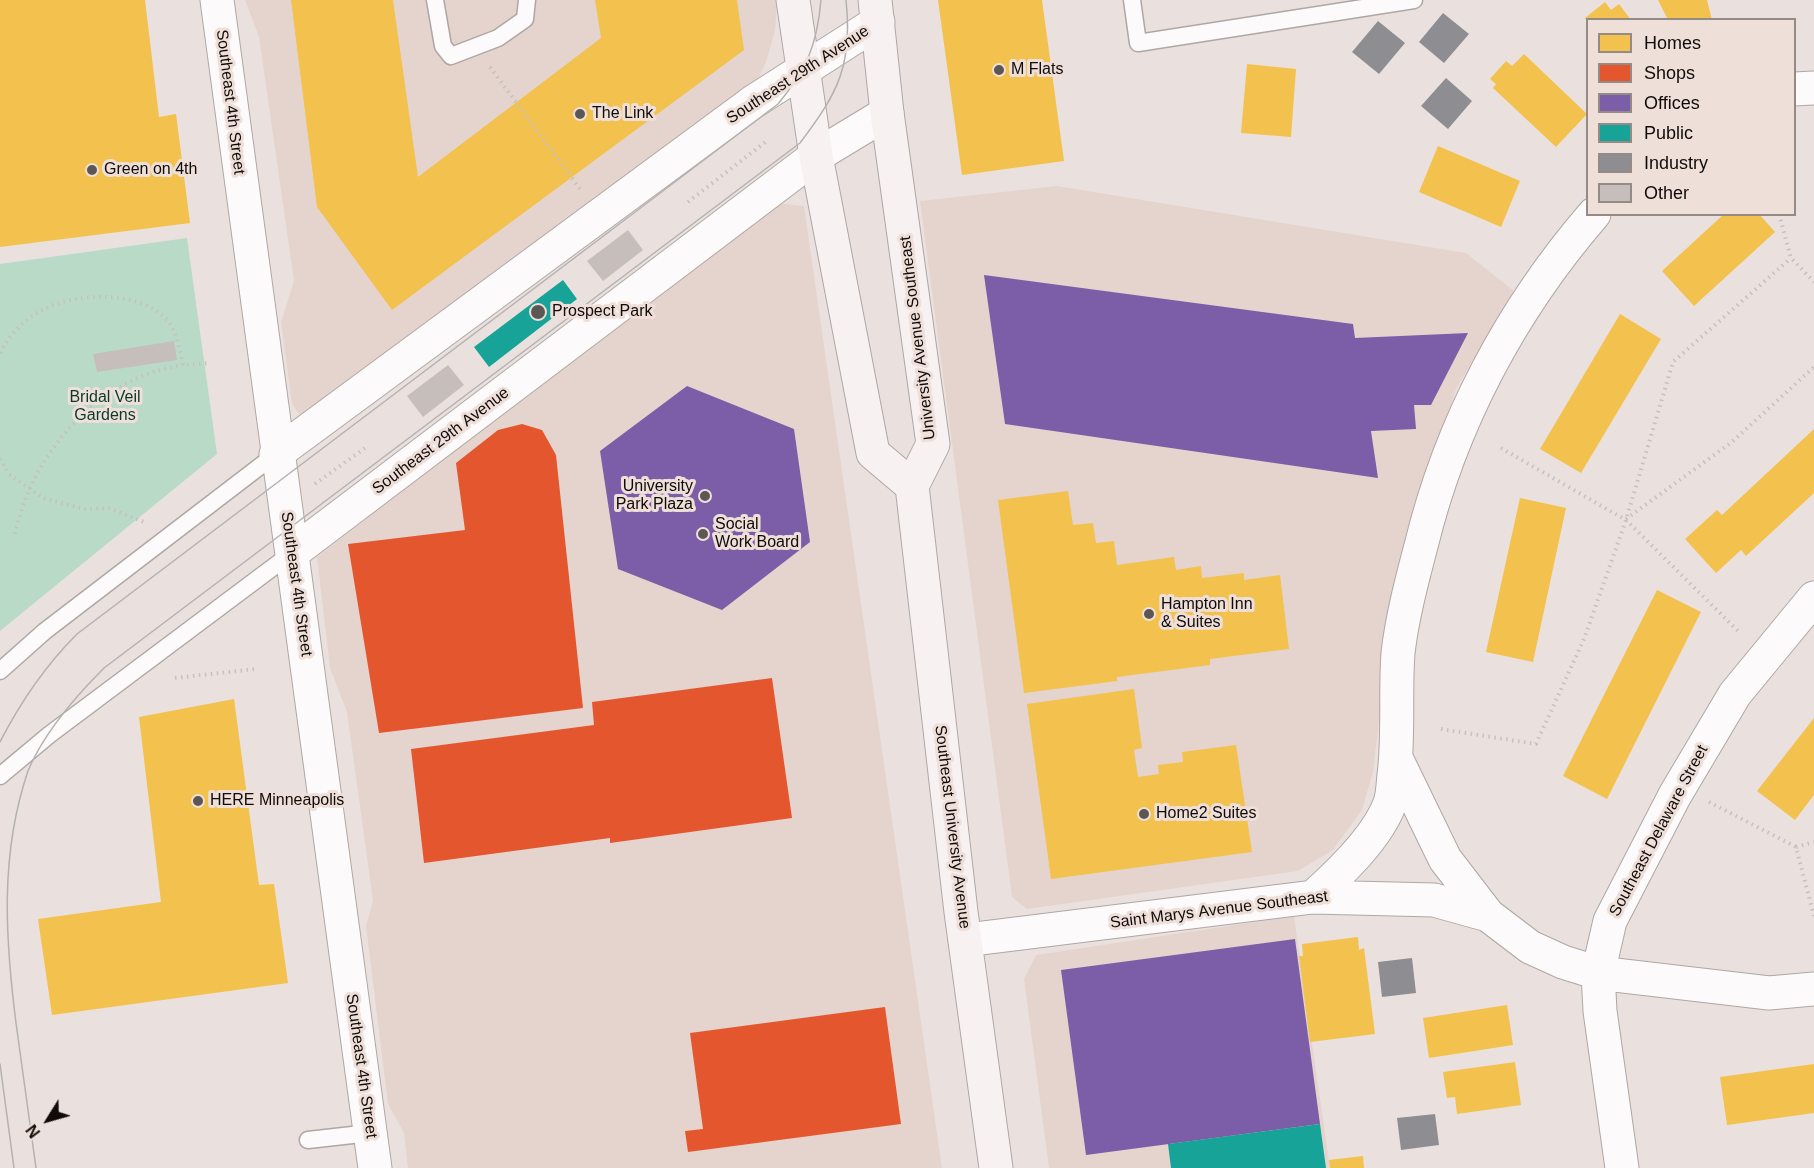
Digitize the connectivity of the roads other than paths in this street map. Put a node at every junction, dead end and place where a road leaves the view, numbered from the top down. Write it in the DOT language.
graph roads {
  1 [pos="217,0"];
  2 [pos="435,0"];
  3 [pos="527,0"];
  4 [pos="793,0"];
  5 [pos="1132,0"];
  6 [pos="1414,0"];
  7 [pos="876,11"];
  8 [pos="801,69"];
  9 [pos="1814,88"];
  10 [pos="1796,89"];
  11 [pos="887,113"];
  12 [pos="816,156"];
  13 [pos="1592,216"];
  14 [pos="276,454"];
  15 [pos="912,486"];
  16 [pos="292,553"];
  17 [pos="1814,598"];
  18 [pos="0,671"];
  19 [pos="1396,758"];
  20 [pos="0,776"];
  21 [pos="1313,897"];
  22 [pos="1488,915"];
  23 [pos="966,940"];
  24 [pos="1598,973"];
  25 [pos="1814,989"];
  26 [pos="370,1133"];
  27 [pos="308,1140"];
  28 [pos="375,1168"];
  29 [pos="996,1168"];
  30 [pos="1622,1168"];
  1 -- 14 [label="street, Southeast 4th Street"];
  2 -- 3 [label="lane"];
  4 -- 8 [label="main road"];
  5 -- 6 [label="lane"];
  7 -- 8 [label="street, Southeast 29th Avenue"];
  7 -- 11 [label="main road, University Avenue Southeast"];
  8 -- 12 [label="main road"];
  8 -- 14 [label="street, Southeast 29th Avenue"];
  9 -- 10 [label="street"];
  11 -- 12 [label="street, Southeast 29th Avenue"];
  11 -- 15 [label="main road, University Avenue Southeast"];
  12 -- 15 [label="main road"];
  12 -- 16 [label="street, Southeast 29th Avenue"];
  13 -- 19 [label="street"];
  14 -- 16 [label="street, Southeast 4th Street"];
  14 -- 18 [label="lane, Southeast 29th Avenue"];
  15 -- 23 [label="main road, Southeast University Avenue"];
  16 -- 20 [label="lane, Southeast 29th Avenue"];
  16 -- 26 [label="street, Southeast 4th Street"];
  17 -- 24 [label="street, Southeast Delaware Street"];
  19 -- 21 [label="street"];
  19 -- 22 [label="street"];
  21 -- 22 [label="street, Saint Marys Avenue Southeast"];
  21 -- 23 [label="street, Saint Marys Avenue Southeast"];
  22 -- 24 [label="street, Saint Marys Avenue Southeast"];
  23 -- 29 [label="main road, Southeast University Avenue"];
  24 -- 25 [label="street, Saint Marys Avenue Southeast"];
  24 -- 30 [label="street, Southeast Delaware Street"];
  26 -- 27 [label="lane"];
  26 -- 28 [label="street, Southeast 4th Street"];
}
